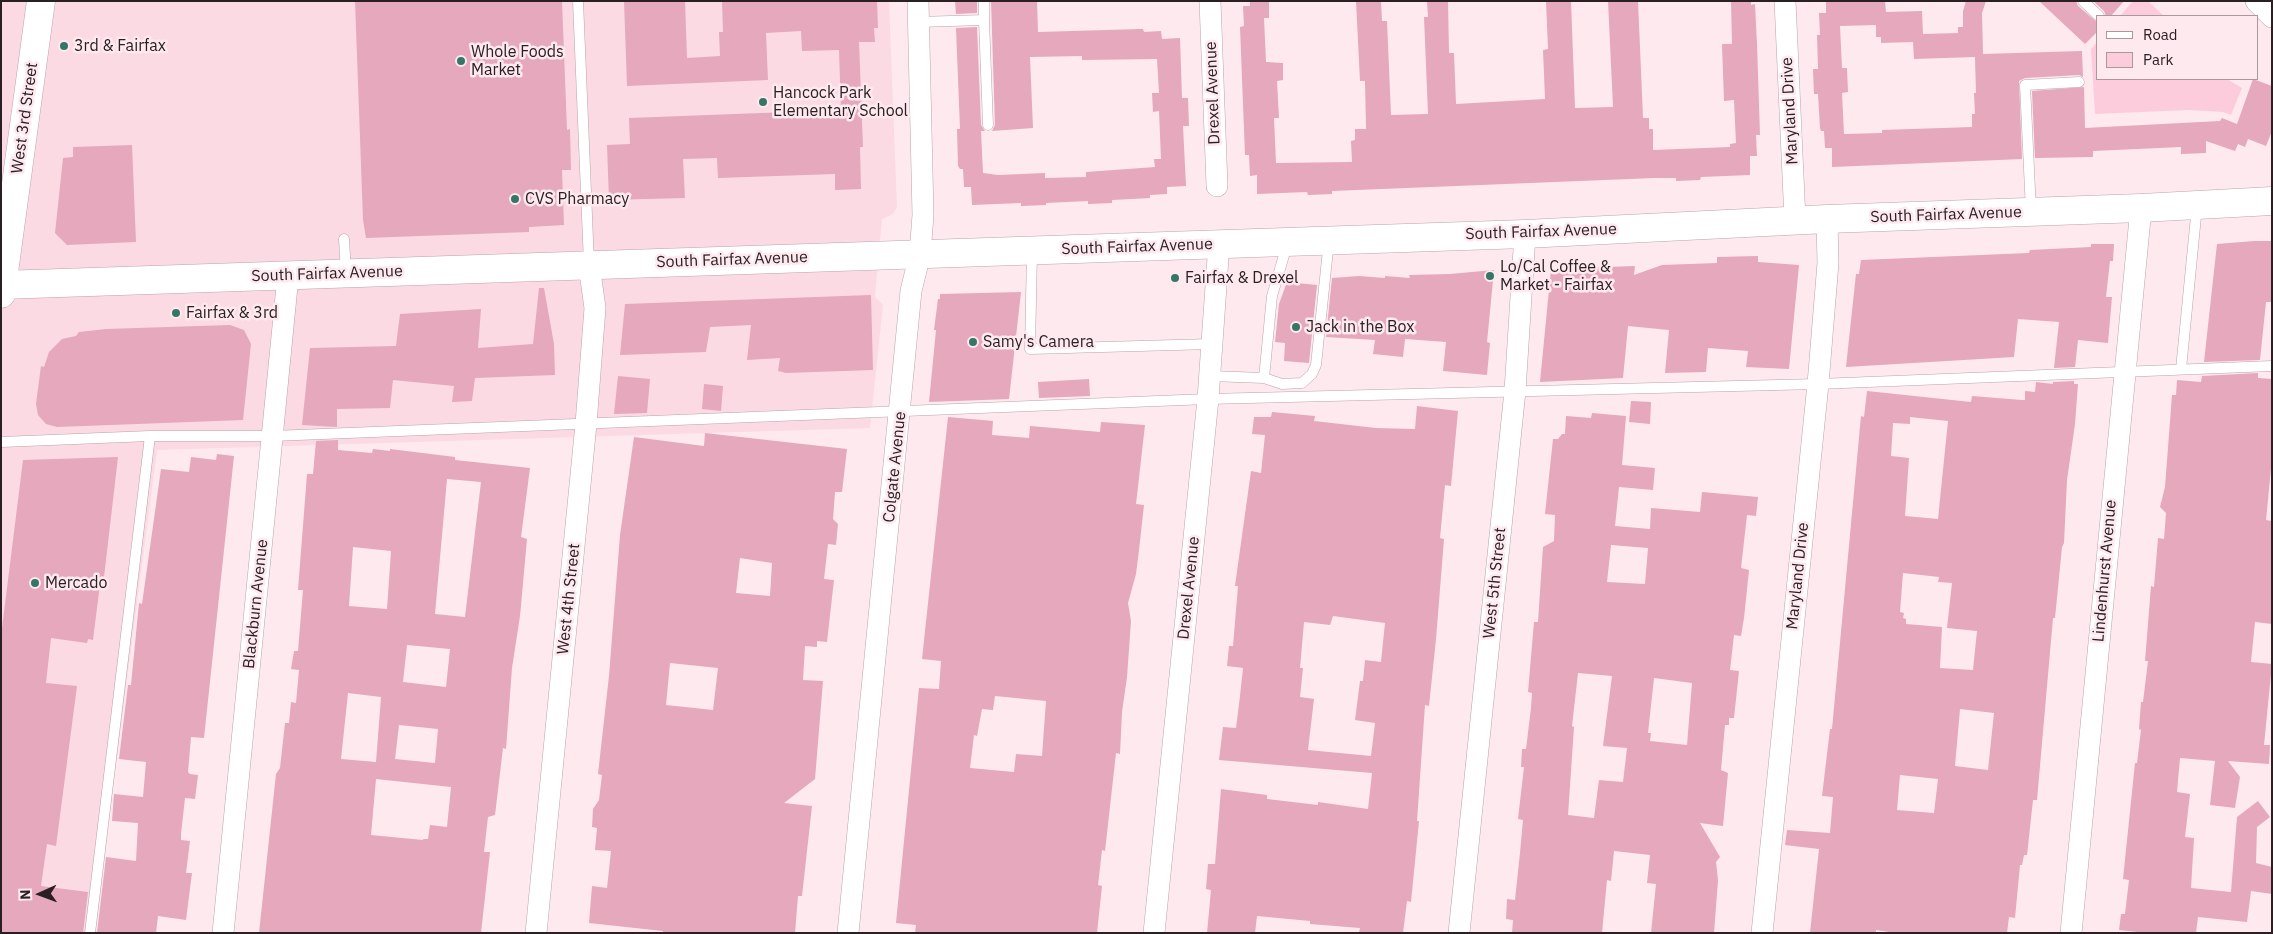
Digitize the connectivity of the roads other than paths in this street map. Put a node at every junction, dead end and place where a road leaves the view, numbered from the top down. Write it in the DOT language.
graph roads {
  1 [pos="41,1"];
  2 [pos="578,1"];
  3 [pos="918,1"];
  4 [pos="984,1"];
  5 [pos="1210,1"];
  6 [pos="1785,1"];
  7 [pos="2083,1"];
  8 [pos="2256,1"];
  9 [pos="2098,15"];
  10 [pos="2272,17"];
  11 [pos="984,20"];
  12 [pos="918,22"];
  13 [pos="2079,82"];
  14 [pos="988,125"];
  15 [pos="1217,186"];
  16 [pos="2272,200"];
  17 [pos="2197,205"];
  18 [pos="2141,208"];
  19 [pos="2031,212"];
  20 [pos="1827,218"];
  21 [pos="1795,220"];
  22 [pos="1525,234"];
  23 [pos="344,239"];
  24 [pos="1329,240"];
  25 [pos="1288,241"];
  26 [pos="1219,244"];
  27 [pos="1032,250"];
  28 [pos="920,254"];
  29 [pos="589,265"];
  30 [pos="346,274"];
  31 [pos="288,276"];
  32 [pos="2,288"];
  33 [pos="1212,344"];
  34 [pos="2272,366"];
  35 [pos="2182,369"];
  36 [pos="2125,371"];
  37 [pos="1210,376"];
  38 [pos="1264,378"];
  39 [pos="1282,384"];
  40 [pos="1818,384"];
  41 [pos="1514,391"];
  42 [pos="1281,397"];
  43 [pos="1208,399"];
  44 [pos="900,412"];
  45 [pos="586,424"];
  46 [pos="150,436"];
  47 [pos="272,436"];
  48 [pos="1,442"];
  49 [pos="90,933"];
  50 [pos="223,933"];
  51 [pos="536,933"];
  52 [pos="848,933"];
  53 [pos="1154,933"];
  54 [pos="1459,933"];
  55 [pos="1762,933"];
  56 [pos="2071,933"];
  1 -- 32 [label="main road, West 3rd Street"];
  2 -- 29 [label="lane"];
  3 -- 12 [label="street, Colgate Avenue"];
  4 -- 11 [label="lane"];
  5 -- 15 [label="street, Drexel Avenue"];
  6 -- 21 [label="street, Maryland Drive"];
  7 -- 9 [label="lane"];
  8 -- 10 [label="street"];
  11 -- 12 [label="lane"];
  11 -- 14 [label="lane"];
  12 -- 28 [label="street, Colgate Avenue"];
  13 -- 19 [label="lane"];
  16 -- 17 [label="main road, South Fairfax Avenue"];
  17 -- 18 [label="main road, South Fairfax Avenue"];
  17 -- 35 [label="lane"];
  18 -- 19 [label="main road, South Fairfax Avenue"];
  18 -- 36 [label="street, Lindenhurst Avenue"];
  19 -- 20 [label="main road, South Fairfax Avenue"];
  20 -- 21 [label="main road, South Fairfax Avenue"];
  20 -- 40 [label="street, Maryland Drive"];
  21 -- 22 [label="main road, South Fairfax Avenue"];
  22 -- 24 [label="main road, South Fairfax Avenue"];
  22 -- 41 [label="street, West 5th Street"];
  23 -- 30 [label="lane"];
  24 -- 25 [label="main road, South Fairfax Avenue"];
  24 -- 39 [label="lane"];
  25 -- 26 [label="main road, South Fairfax Avenue"];
  25 -- 38 [label="lane"];
  26 -- 27 [label="main road, South Fairfax Avenue"];
  26 -- 33 [label="street, Drexel Avenue"];
  27 -- 28 [label="main road, South Fairfax Avenue"];
  27 -- 33 [label="lane"];
  28 -- 29 [label="main road, South Fairfax Avenue"];
  28 -- 44 [label="street, Colgate Avenue"];
  29 -- 30 [label="main road, South Fairfax Avenue"];
  29 -- 45 [label="street, West 4th Street"];
  30 -- 31 [label="main road, South Fairfax Avenue"];
  31 -- 32 [label="main road, South Fairfax Avenue"];
  31 -- 47 [label="street, Blackburn Avenue"];
  33 -- 37 [label="street, Drexel Avenue"];
  34 -- 35 [label="lane"];
  35 -- 36 [label="lane"];
  36 -- 40 [label="lane"];
  36 -- 56 [label="street, Lindenhurst Avenue"];
  37 -- 38 [label="lane"];
  37 -- 43 [label="street, Drexel Avenue"];
  38 -- 39 [label="lane"];
  39 -- 42 [label="lane"];
  40 -- 41 [label="lane"];
  40 -- 55 [label="street, Maryland Drive"];
  41 -- 42 [label="lane"];
  41 -- 54 [label="street, West 5th Street"];
  42 -- 43 [label="lane"];
  43 -- 44 [label="lane"];
  43 -- 53 [label="street, Drexel Avenue"];
  44 -- 45 [label="lane"];
  44 -- 52 [label="street, Colgate Avenue"];
  45 -- 47 [label="lane"];
  45 -- 51 [label="street, West 4th Street"];
  46 -- 47 [label="lane"];
  46 -- 48 [label="lane"];
  46 -- 49 [label="lane"];
  47 -- 50 [label="street, Blackburn Avenue"];
}
